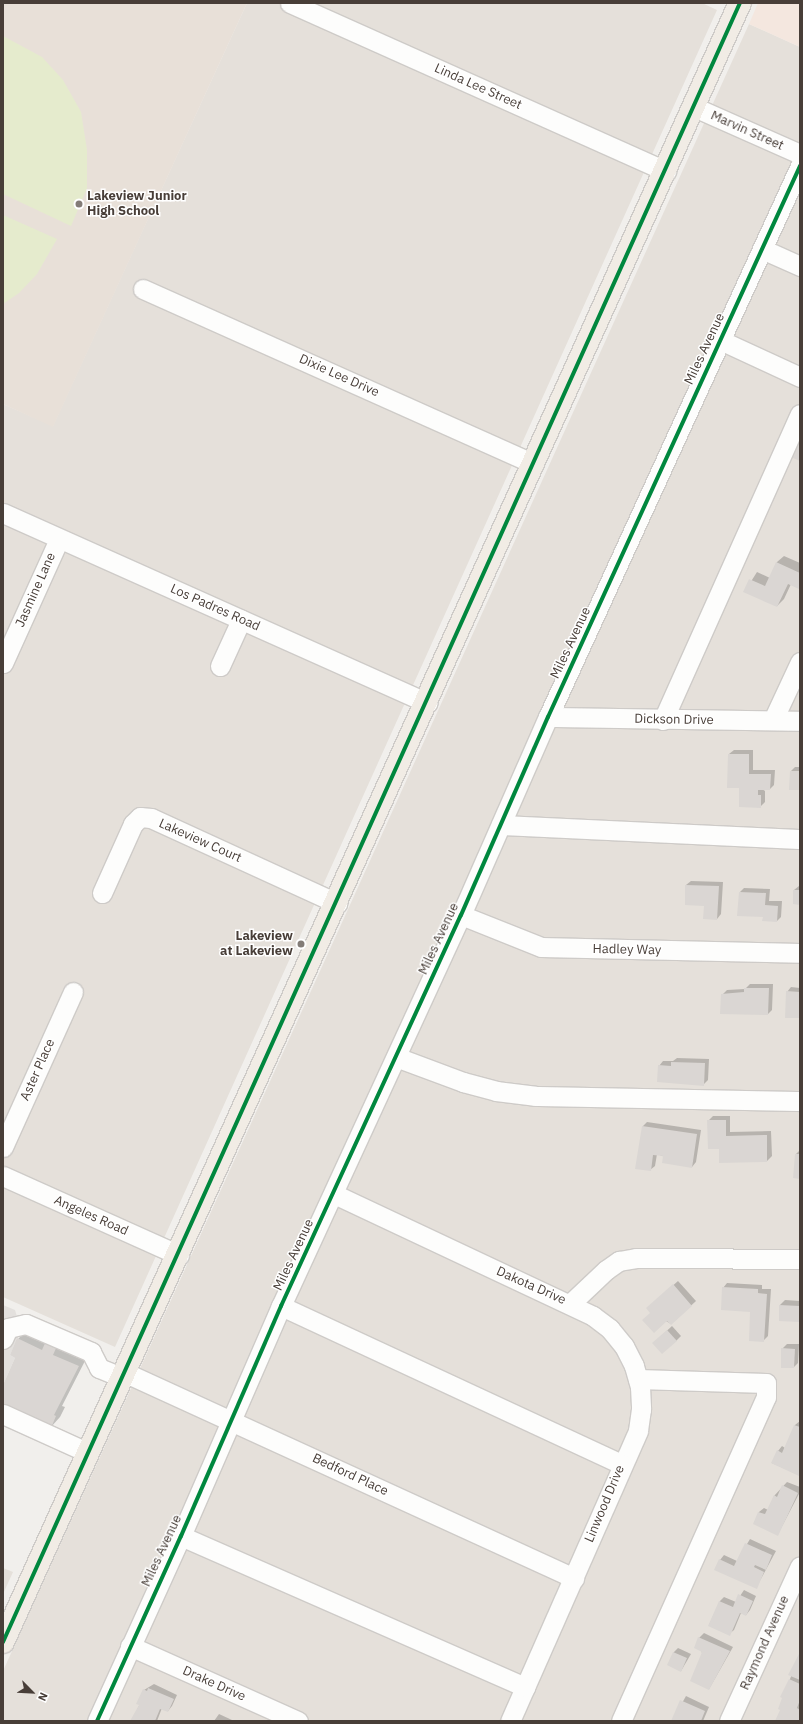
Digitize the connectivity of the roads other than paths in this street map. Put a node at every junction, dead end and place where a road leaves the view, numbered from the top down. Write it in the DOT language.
graph roads {
  1 [pos="290,3"];
  2 [pos="740,3"];
  3 [pos="694,107"];
  4 [pos="800,154"];
  5 [pos="800,166"];
  6 [pos="666,171"];
  7 [pos="762,249"];
  8 [pos="800,266"];
  9 [pos="143,288"];
  10 [pos="720,340"];
  11 [pos="800,377"];
  12 [pos="800,414"];
  13 [pos="534,464"];
  14 [pos="3,513"];
  15 [pos="59,538"];
  16 [pos="241,620"];
  17 [pos="800,662"];
  18 [pos="3,663"];
  19 [pos="220,666"];
  20 [pos="427,702"];
  21 [pos="548,717"];
  22 [pos="663,720"];
  23 [pos="773,720"];
  24 [pos="800,721"];
  25 [pos="501,825"];
  26 [pos="800,839"];
  27 [pos="102,893"];
  28 [pos="337,902"];
  29 [pos="461,915"];
  30 [pos="800,953"];
  31 [pos="73,992"];
  32 [pos="396,1057"];
  33 [pos="800,1101"];
  34 [pos="3,1147"];
  35 [pos="3,1176"];
  36 [pos="334,1194"];
  37 [pos="179,1255"];
  38 [pos="800,1260"];
  39 [pos="570,1304"];
  40 [pos="281,1306"];
  41 [pos="5,1333"];
  42 [pos="125,1376"];
  43 [pos="638,1379"];
  44 [pos="3,1414"];
  45 [pos="230,1420"];
  46 [pos="89,1453"];
  47 [pos="622,1464"];
  48 [pos="181,1536"];
  49 [pos="800,1566"];
  50 [pos="574,1578"];
  51 [pos="3,1642"];
  52 [pos="130,1646"];
  53 [pos="525,1687"];
  54 [pos="97,1721"];
  55 [pos="298,1721"];
  56 [pos="510,1721"];
  57 [pos="621,1721"];
  58 [pos="729,1721"];
  1 -- 6 [label="street, Linda Lee Street"];
  2 -- 3 [label="main road"];
  3 -- 4 [label="street, Marvin Street"];
  3 -- 6 [label="main road"];
  5 -- 7 [label="street, Miles Avenue"];
  6 -- 13 [label="main road"];
  7 -- 8 [label="street"];
  7 -- 10 [label="street, Miles Avenue"];
  9 -- 13 [label="street, Dixie Lee Drive"];
  10 -- 11 [label="street"];
  10 -- 21 [label="street, Miles Avenue"];
  12 -- 22 [label="street"];
  13 -- 20 [label="main road"];
  14 -- 15 [label="street, Los Padres Road"];
  15 -- 16 [label="street, Los Padres Road"];
  15 -- 18 [label="street, Jasmine Lane"];
  16 -- 19 [label="street"];
  16 -- 20 [label="street, Los Padres Road"];
  17 -- 23 [label="street"];
  20 -- 28 [label="main road"];
  21 -- 22 [label="street, Dickson Drive"];
  21 -- 25 [label="street, Miles Avenue"];
  22 -- 23 [label="street, Dickson Drive"];
  23 -- 24 [label="street, Dickson Drive"];
  25 -- 26 [label="street"];
  25 -- 29 [label="street, Miles Avenue"];
  27 -- 28 [label="street, Lakeview Court"];
  28 -- 37 [label="main road"];
  29 -- 30 [label="street, Hadley Way"];
  29 -- 32 [label="street, Miles Avenue"];
  31 -- 34 [label="street, Aster Place"];
  32 -- 33 [label="street"];
  32 -- 36 [label="street, Miles Avenue"];
  35 -- 37 [label="street, Angeles Road"];
  36 -- 39 [label="street, Dakota Drive"];
  36 -- 40 [label="street, Miles Avenue"];
  37 -- 42 [label="main road"];
  38 -- 39 [label="street, Dakota Drive"];
  39 -- 43 [label="street, Linwood Drive"];
  40 -- 45 [label="street, Miles Avenue"];
  40 -- 47 [label="street"];
  41 -- 42 [label="street, Bedford Place"];
  42 -- 45 [label="street, Bedford Place"];
  42 -- 46 [label="main road"];
  43 -- 47 [label="street, Linwood Drive"];
  43 -- 57 [label="street"];
  44 -- 46 [label="street"];
  45 -- 48 [label="street, Miles Avenue"];
  45 -- 50 [label="street, Bedford Place"];
  46 -- 51 [label="main road"];
  47 -- 50 [label="street, Linwood Drive"];
  48 -- 52 [label="street, Miles Avenue"];
  48 -- 53 [label="street"];
  49 -- 58 [label="street, Raymond Avenue"];
  50 -- 53 [label="street, Linwood Drive"];
  52 -- 54 [label="street, Miles Avenue"];
  52 -- 55 [label="street, Drake Drive"];
  53 -- 56 [label="street, Linwood Drive"];
}
